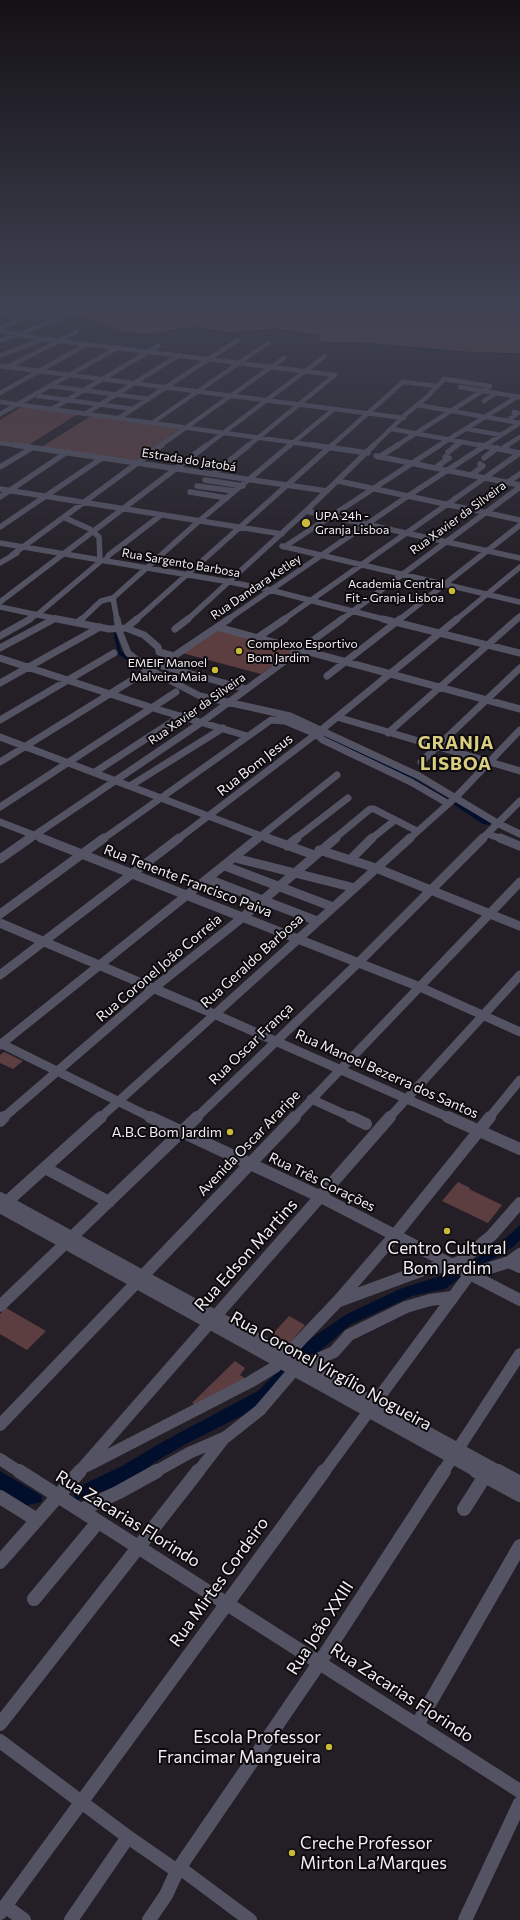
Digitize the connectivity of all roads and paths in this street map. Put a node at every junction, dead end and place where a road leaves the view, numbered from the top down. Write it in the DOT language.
graph roads {
  1 [pos="30,399"];
  2 [pos="33,399"];
  3 [pos="58,399"];
  4 [pos="99,399"];
  5 [pos="146,399"];
  6 [pos="149,399"];
  7 [pos="188,399"];
  8 [pos="228,399"];
  9 [pos="257,399"];
  10 [pos="308,399"];
  11 [pos="385,399"];
  12 [pos="425,399"];
  13 [pos="470,399"];
  14 [pos="488,399"];
  15 [pos="516,399"];
  16 [pos="30,400"];
  17 [pos="68,400"];
  18 [pos="108,400"];
  19 [pos="267,400"];
  20 [pos="484,401"];
  21 [pos="0,402"];
  22 [pos="61,404"];
  23 [pos="101,404"];
  24 [pos="141,404"];
  25 [pos="301,404"];
  26 [pos="19,405"];
  27 [pos="418,405"];
  28 [pos="117,406"];
  29 [pos="0,408"];
  30 [pos="334,408"];
  31 [pos="9,409"];
  32 [pos="52,409"];
  33 [pos="93,409"];
  34 [pos="133,409"];
  35 [pos="452,411"];
  36 [pos="514,412"];
  37 [pos="369,413"];
  38 [pos="85,414"];
  39 [pos="0,416"];
  40 [pos="101,416"];
  41 [pos="485,417"];
  42 [pos="119,418"];
  43 [pos="404,418"];
  44 [pos="505,421"];
  45 [pos="152,423"];
  46 [pos="520,423"];
  47 [pos="496,424"];
  48 [pos="188,428"];
  49 [pos="466,428"];
  50 [pos="490,428"];
  51 [pos="392,429"];
  52 [pos="483,432"];
  53 [pos="224,433"];
  54 [pos="416,433"];
  55 [pos="501,435"];
  56 [pos="260,437"];
  57 [pos="520,438"];
  58 [pos="449,439"];
  59 [pos="294,442"];
  60 [pos="462,442"];
  61 [pos="0,443"];
  62 [pos="484,446"];
  63 [pos="330,447"];
  64 [pos="32,448"];
  65 [pos="500,449"];
  66 [pos="67,452"];
  67 [pos="367,453"];
  68 [pos="520,453"];
  69 [pos="379,456"];
  70 [pos="102,458"];
  71 [pos="484,458"];
  72 [pos="138,463"];
  73 [pos="412,463"];
  74 [pos="480,464"];
  75 [pos="0,468"];
  76 [pos="435,468"];
  77 [pos="176,469"];
  78 [pos="448,470"];
  79 [pos="520,472"];
  80 [pos="213,474"];
  81 [pos="471,475"];
  82 [pos="485,478"];
  83 [pos="206,480"];
  84 [pos="250,480"];
  85 [pos="338,481"];
  86 [pos="508,482"];
  87 [pos="288,485"];
  88 [pos="197,486"];
  89 [pos="243,486"];
  90 [pos="520,486"];
  91 [pos="373,489"];
  92 [pos="0,490"];
  93 [pos="8,491"];
  94 [pos="235,491"];
  95 [pos="327,491"];
  96 [pos="190,492"];
  97 [pos="45,496"];
  98 [pos="408,496"];
  99 [pos="0,497"];
  100 [pos="227,498"];
  101 [pos="85,503"];
  102 [pos="447,504"];
  103 [pos="123,508"];
  104 [pos="306,511"];
  105 [pos="486,512"];
  106 [pos="161,515"];
  107 [pos="330,516"];
  108 [pos="65,518"];
  109 [pos="520,520"];
  110 [pos="199,521"];
  111 [pos="367,524"];
  112 [pos="520,525"];
  113 [pos="0,527"];
  114 [pos="240,527"];
  115 [pos="93,532"];
  116 [pos="405,533"];
  117 [pos="282,534"];
  118 [pos="446,542"];
  119 [pos="0,543"];
  120 [pos="271,544"];
  121 [pos="23,547"];
  122 [pos="284,547"];
  123 [pos="486,551"];
  124 [pos="63,554"];
  125 [pos="322,556"];
  126 [pos="520,558"];
  127 [pos="102,561"];
  128 [pos="0,563"];
  129 [pos="361,565"];
  130 [pos="520,567"];
  131 [pos="145,568"];
  132 [pos="187,575"];
  133 [pos="402,575"];
  134 [pos="230,582"];
  135 [pos="444,585"];
  136 [pos="270,590"];
  137 [pos="0,591"];
  138 [pos="11,593"];
  139 [pos="487,595"];
  140 [pos="108,599"];
  141 [pos="311,601"];
  142 [pos="0,602"];
  143 [pos="520,603"];
  144 [pos="0,607"];
  145 [pos="353,612"];
  146 [pos="38,614"];
  147 [pos="520,616"];
  148 [pos="55,618"];
  149 [pos="78,622"];
  150 [pos="396,622"];
  151 [pos="100,627"];
  152 [pos="217,627"];
  153 [pos="0,628"];
  154 [pos="117,629"];
  155 [pos="175,629"];
  156 [pos="10,630"];
  157 [pos="441,633"];
  158 [pos="0,636"];
  159 [pos="256,638"];
  160 [pos="486,644"];
  161 [pos="0,648"];
  162 [pos="300,650"];
  163 [pos="114,653"];
  164 [pos="520,653"];
  165 [pos="174,656"];
  166 [pos="0,658"];
  167 [pos="346,662"];
  168 [pos="159,665"];
  169 [pos="28,667"];
  170 [pos="520,668"];
  171 [pos="150,670"];
  172 [pos="391,674"];
  173 [pos="328,676"];
  174 [pos="68,680"];
  175 [pos="0,683"];
  176 [pos="439,687"];
  177 [pos="246,689"];
  178 [pos="176,692"];
  179 [pos="110,694"];
  180 [pos="486,700"];
  181 [pos="228,703"];
  182 [pos="153,708"];
  183 [pos="520,709"];
  184 [pos="180,716"];
  185 [pos="337,717"];
  186 [pos="0,720"];
  187 [pos="202,722"];
  188 [pos="223,728"];
  189 [pos="520,730"];
  190 [pos="318,733"];
  191 [pos="388,733"];
  192 [pos="247,736"];
  193 [pos="0,737"];
  194 [pos="25,746"];
  195 [pos="437,748"];
  196 [pos="0,762"];
  197 [pos="68,762"];
  198 [pos="421,762"];
  199 [pos="487,762"];
  200 [pos="520,771"];
  201 [pos="95,772"];
  202 [pos="337,775"];
  203 [pos="114,780"];
  204 [pos="130,786"];
  205 [pos="160,798"];
  206 [pos="348,798"];
  207 [pos="451,800"];
  208 [pos="520,801"];
  209 [pos="0,807"];
  210 [pos="209,817"];
  211 [pos="395,820"];
  212 [pos="0,822"];
  213 [pos="499,824"];
  214 [pos="417,831"];
  215 [pos="488,834"];
  216 [pos="520,834"];
  217 [pos="35,835"];
  218 [pos="261,836"];
  219 [pos="287,846"];
  220 [pos="520,846"];
  221 [pos="317,853"];
  222 [pos="84,854"];
  223 [pos="235,858"];
  224 [pos="0,859"];
  225 [pos="350,860"];
  226 [pos="225,866"];
  227 [pos="376,868"];
  228 [pos="294,872"];
  229 [pos="133,874"];
  230 [pos="208,879"];
  231 [pos="520,882"];
  232 [pos="279,886"];
  233 [pos="355,888"];
  234 [pos="430,890"];
  235 [pos="188,895"];
  236 [pos="263,900"];
  237 [pos="333,907"];
  238 [pos="0,914"];
  239 [pos="490,915"];
  240 [pos="242,917"];
  241 [pos="317,921"];
  242 [pos="0,923"];
  243 [pos="520,926"];
  244 [pos="298,938"];
  245 [pos="43,943"];
  246 [pos="358,962"];
  247 [pos="99,965"];
  248 [pos="520,974"];
  249 [pos="0,975"];
  250 [pos="154,988"];
  251 [pos="420,988"];
  252 [pos="214,1014"];
  253 [pos="483,1016"];
  254 [pos="520,1032"];
  255 [pos="277,1041"];
  256 [pos="0,1044"];
  257 [pos="340,1069"];
  258 [pos="58,1072"];
  259 [pos="520,1080"];
  260 [pos="407,1098"];
  261 [pos="311,1099"];
  262 [pos="117,1102"];
  263 [pos="0,1121"];
  264 [pos="366,1124"];
  265 [pos="478,1130"];
  266 [pos="182,1131"];
  267 [pos="520,1148"];
  268 [pos="250,1163"];
  269 [pos="44,1168"];
  270 [pos="321,1197"];
  271 [pos="109,1202"];
  272 [pos="520,1204"];
  273 [pos="2,1205"];
  274 [pos="395,1236"];
  275 [pos="69,1240"];
  276 [pos="520,1254"];
  277 [pos="509,1262"];
  278 [pos="452,1265"];
  279 [pos="520,1267"];
  280 [pos="470,1274"];
  281 [pos="139,1278"];
  282 [pos="452,1297"];
  283 [pos="520,1300"];
  284 [pos="338,1301"];
  285 [pos="0,1306"];
  286 [pos="213,1319"];
  287 [pos="520,1354"];
  288 [pos="282,1358"];
  289 [pos="300,1367"];
  290 [pos="371,1407"];
  291 [pos="0,1425"];
  292 [pos="226,1436"];
  293 [pos="456,1454"];
  294 [pos="0,1459"];
  295 [pos="82,1469"];
  296 [pos="485,1476"];
  297 [pos="520,1483"];
  298 [pos="520,1495"];
  299 [pos="58,1496"];
  300 [pos="0,1497"];
  301 [pos="464,1509"];
  302 [pos="81,1510"];
  303 [pos="37,1520"];
  304 [pos="98,1522"];
  305 [pos="520,1546"];
  306 [pos="138,1547"];
  307 [pos="0,1562"];
  308 [pos="34,1599"];
  309 [pos="227,1602"];
  310 [pos="320,1662"];
  311 [pos="0,1724"];
  312 [pos="417,1725"];
  313 [pos="0,1741"];
  314 [pos="519,1791"];
  315 [pos="81,1801"];
  316 [pos="128,1837"];
  317 [pos="179,1870"];
  318 [pos="3,1909"];
  319 [pos="24,1920"];
  320 [pos="72,1920"];
  321 [pos="149,1920"];
  322 [pos="250,1920"];
  323 [pos="465,1920"];
  1 -- 26 [label="street"];
  2 -- 16 [label="street"];
  3 -- 17 [label="street"];
  4 -- 18 [label="street"];
  5 -- 6 [label="street"];
  6 -- 24 [label="street"];
  7 -- 45 [label="street"];
  8 -- 48 [label="street"];
  9 -- 19 [label="street"];
  10 -- 25 [label="street"];
  11 -- 37 [label="street"];
  12 -- 27 [label="street"];
  13 -- 35 [label="street"];
  14 -- 20 [label="street"];
  15 -- 41 [label="street"];
  16 -- 22 [label="street"];
  16 -- 26 [label="street"];
  17 -- 22 [label="street"];
  17 -- 23 [label="street"];
  18 -- 23 [label="street"];
  18 -- 24 [label="street"];
  19 -- 25 [label="street"];
  19 -- 53 [label="street"];
  21 -- 26 [label="street"];
  22 -- 32 [label="street"];
  22 -- 33 [label="street"];
  23 -- 28 [label="street"];
  23 -- 33 [label="street"];
  24 -- 34 [label="street"];
  25 -- 30 [label="street"];
  25 -- 56 [label="street"];
  26 -- 31 [label="street"];
  26 -- 32 [label="street"];
  26 -- 39 [label="street"];
  27 -- 35 [label="street"];
  27 -- 43 [label="street"];
  28 -- 34 [label="street"];
  28 -- 40 [label="street"];
  29 -- 31 [label="street"];
  30 -- 37 [label="street"];
  30 -- 59 [label="street"];
  31 -- 39 [label="street"];
  32 -- 38 [label="street"];
  33 -- 38 [label="street"];
  34 -- 42 [label="street"];
  35 -- 41 [label="street"];
  35 -- 54 [label="street"];
  36 -- 44 [label="street"];
  37 -- 43 [label="street"];
  37 -- 63 [label="street"];
  38 -- 40 [label="street"];
  40 -- 42 [label="street"];
  41 -- 44 [label="street"];
  41 -- 49 [label="street"];
  42 -- 45 [label="street"];
  43 -- 51 [label="street"];
  44 -- 46 [label="street"];
  44 -- 47 [label="street"];
  45 -- 48 [label="street"];
  46 -- 55 [label="street, Rua Dandara Ketley"];
  48 -- 53 [label="street"];
  48 -- 72 [label="street"];
  49 -- 52 [label="street"];
  49 -- 58 [label="street"];
  50 -- 52 [label="street"];
  51 -- 54 [label="street"];
  51 -- 67 [label="street"];
  52 -- 55 [label="street"];
  53 -- 56 [label="street"];
  53 -- 77 [label="street"];
  54 -- 58 [label="street"];
  54 -- 69 [label="street"];
  55 -- 62 [label="street, Rua Dandara Ketley"];
  56 -- 59 [label="street"];
  56 -- 80 [label="street"];
  57 -- 65 [label="street"];
  58 -- 60 [label="street"];
  58 -- 73 [label="street"];
  59 -- 63 [label="street"];
  59 -- 84 [label="street"];
  60 -- 62 [label="street"];
  60 -- 76 [label="street"];
  61 -- 64 [label="street, Estrada do Jatobá"];
  62 -- 65 [label="street"];
  62 -- 78 [label="street, Rua Dandara Ketley"];
  63 -- 67 [label="street"];
  63 -- 87 [label="street"];
  64 -- 66 [label="street, Estrada do Jatobá"];
  64 -- 75 [label="street"];
  65 -- 68 [label="street"];
  65 -- 71 [label="street"];
  66 -- 70 [label="street, Estrada do Jatobá"];
  66 -- 93 [label="street"];
  67 -- 69 [label="street"];
  67 -- 85 [label="street"];
  68 -- 82 [label="street"];
  69 -- 73 [label="street"];
  70 -- 72 [label="street, Estrada do Jatobá"];
  70 -- 97 [label="street"];
  72 -- 77 [label="street, Estrada do Jatobá"];
  72 -- 101 [label="street"];
  73 -- 76 [label="street"];
  73 -- 91 [label="street"];
  74 -- 81 [label="street"];
  76 -- 78 [label="street"];
  77 -- 80 [label="street, Estrada do Jatobá"];
  77 -- 103 [label="street"];
  78 -- 81 [label="street"];
  78 -- 98 [label="street, Rua Dandara Ketley"];
  79 -- 86 [label="street"];
  80 -- 84 [label="street, Estrada do Jatobá"];
  81 -- 82 [label="street"];
  82 -- 86 [label="street"];
  82 -- 102 [label="street"];
  83 -- 89 [label="street"];
  84 -- 87 [label="street, Estrada do Jatobá"];
  84 -- 89 [label="street"];
  85 -- 91 [label="street"];
  85 -- 95 [label="street"];
  86 -- 90 [label="street"];
  87 -- 95 [label="street, Estrada do Jatobá"];
  87 -- 114 [label="street"];
  88 -- 94 [label="street"];
  89 -- 94 [label="street"];
  90 -- 105 [label="street, Rua Xavier da Silveira"];
  91 -- 98 [label="street"];
  91 -- 107 [label="street"];
  92 -- 93 [label="street"];
  93 -- 97 [label="street"];
  93 -- 99 [label="street"];
  94 -- 100 [label="street"];
  95 -- 104 [label="street"];
  96 -- 100 [label="street"];
  97 -- 101 [label="street"];
  97 -- 113 [label="street"];
  98 -- 102 [label="street"];
  98 -- 111 [label="street, Rua Dandara Ketley"];
  100 -- 110 [label="street"];
  101 -- 103 [label="street"];
  101 -- 108 [label="street"];
  101 -- 121 [label="street"];
  102 -- 105 [label="street"];
  102 -- 116 [label="street"];
  103 -- 106 [label="street"];
  103 -- 115 [label="street"];
  104 -- 107 [label="street"];
  104 -- 117 [label="street"];
  105 -- 109 [label="street"];
  105 -- 118 [label="street, Rua Xavier da Silveira"];
  106 -- 110 [label="street"];
  106 -- 127 [label="street"];
  107 -- 111 [label="street"];
  107 -- 122 [label="street"];
  108 -- 115 [label="street"];
  108 -- 121 [label="street"];
  110 -- 114 [label="street"];
  110 -- 131 [label="street"];
  111 -- 116 [label="street"];
  111 -- 125 [label="street, Rua Dandara Ketley"];
  112 -- 123 [label="street"];
  114 -- 117 [label="street"];
  114 -- 132 [label="street"];
  115 -- 124 [label="street"];
  115 -- 127 [label="street"];
  116 -- 118 [label="street"];
  116 -- 129 [label="street"];
  117 -- 120 [label="street"];
  118 -- 123 [label="street"];
  118 -- 133 [label="street, Rua Xavier da Silveira"];
  119 -- 121 [label="street, Rua Sargento Barbosa"];
  120 -- 122 [label="street"];
  120 -- 134 [label="street"];
  121 -- 124 [label="street, Rua Sargento Barbosa"];
  121 -- 128 [label="street"];
  122 -- 125 [label="street"];
  123 -- 126 [label="street"];
  123 -- 135 [label="street"];
  124 -- 127 [label="street, Rua Sargento Barbosa"];
  124 -- 138 [label="street"];
  125 -- 129 [label="street"];
  125 -- 136 [label="street, Rua Dandara Ketley"];
  127 -- 131 [label="street, Rua Sargento Barbosa"];
  127 -- 146 [label="street"];
  129 -- 133 [label="street"];
  129 -- 141 [label="street"];
  130 -- 139 [label="street, Rua Bom Jesus"];
  131 -- 132 [label="street, Rua Sargento Barbosa"];
  131 -- 140 [label="street"];
  132 -- 134 [label="street, Rua Sargento Barbosa"];
  132 -- 154 [label="street"];
  133 -- 135 [label="street"];
  133 -- 145 [label="street, Rua Xavier da Silveira"];
  134 -- 136 [label="street, Rua Sargento Barbosa"];
  134 -- 155 [label="street"];
  135 -- 139 [label="street"];
  135 -- 150 [label="street"];
  136 -- 141 [label="street, Rua Sargento Barbosa"];
  136 -- 152 [label="street, Rua Dandara Ketley"];
  137 -- 138 [label="street"];
  138 -- 142 [label="street"];
  139 -- 143 [label="street"];
  139 -- 157 [label="street, Rua Bom Jesus"];
  140 -- 149 [label="street"];
  140 -- 154 [label="street"];
  141 -- 145 [label="street, Rua Sargento Barbosa"];
  141 -- 159 [label="street"];
  144 -- 146 [label="street"];
  145 -- 150 [label="street, Rua Sargento Barbosa"];
  145 -- 162 [label="street, Rua Xavier da Silveira"];
  146 -- 148 [label="street"];
  146 -- 156 [label="street"];
  147 -- 160 [label="street"];
  148 -- 149 [label="street"];
  148 -- 161 [label="street"];
  149 -- 151 [label="street"];
  150 -- 157 [label="street, Rua Sargento Barbosa"];
  150 -- 167 [label="street"];
  151 -- 154 [label="street"];
  151 -- 169 [label="street"];
  152 -- 159 [label="street"];
  152 -- 165 [label="street, Rua Dandara Ketley"];
  153 -- 156 [label="street"];
  154 -- 165 [label="street"];
  154 -- 171 [label="street"];
  156 -- 158 [label="street"];
  157 -- 160 [label="street, Rua Sargento Barbosa"];
  157 -- 172 [label="street, Rua Bom Jesus"];
  159 -- 162 [label="street"];
  160 -- 164 [label="street, Rua Sargento Barbosa"];
  160 -- 176 [label="street"];
  162 -- 167 [label="street"];
  162 -- 177 [label="street, Rua Xavier da Silveira"];
  163 -- 174 [label="street"];
  165 -- 168 [label="street, Rua Dandara Ketley"];
  166 -- 169 [label="street"];
  167 -- 172 [label="street"];
  167 -- 173 [label="street"];
  168 -- 171 [label="street, Rua Dandara Ketley"];
  168 -- 177 [label="street"];
  169 -- 174 [label="street"];
  169 -- 175 [label="street"];
  170 -- 180 [label="street"];
  171 -- 179 [label="street, Rua Dandara Ketley"];
  171 -- 181 [label="street"];
  172 -- 176 [label="street"];
  172 -- 185 [label="street, Rua Bom Jesus"];
  174 -- 179 [label="street"];
  174 -- 186 [label="street"];
  176 -- 180 [label="street"];
  176 -- 191 [label="street"];
  177 -- 181 [label="street, Rua Xavier da Silveira"];
  178 -- 182 [label="street"];
  179 -- 182 [label="street"];
  179 -- 194 [label="street, Rua Dandara Ketley"];
  180 -- 183 [label="street"];
  180 -- 195 [label="street"];
  181 -- 187 [label="street, Rua Xavier da Silveira"];
  181 -- 190 [label="street"];
  182 -- 184 [label="street"];
  182 -- 197 [label="street"];
  184 -- 187 [label="street"];
  184 -- 201 [label="street"];
  185 -- 190 [label="street, Rua Bom Jesus"];
  185 -- 191 [label="street"];
  187 -- 188 [label="street"];
  187 -- 203 [label="street, Rua Xavier da Silveira"];
  188 -- 192 [label="street"];
  188 -- 204 [label="street"];
  189 -- 199 [label="street, Rua Geraldo Barbosa"];
  190 -- 192 [label="street"];
  190 -- 207 [label="street"];
  190 -- 210 [label="street, Rua Bom Jesus"];
  191 -- 195 [label="street"];
  192 -- 205 [label="street"];
  193 -- 194 [label="street"];
  194 -- 196 [label="street, Rua Dandara Ketley"];
  194 -- 197 [label="street"];
  195 -- 198 [label="street"];
  195 -- 199 [label="street"];
  197 -- 201 [label="street"];
  197 -- 209 [label="street"];
  199 -- 200 [label="street"];
  199 -- 207 [label="street, Rua Geraldo Barbosa"];
  201 -- 203 [label="street"];
  202 -- 218 [label="street"];
  203 -- 204 [label="street"];
  203 -- 217 [label="street, Rua Xavier da Silveira"];
  204 -- 205 [label="street"];
  205 -- 210 [label="street"];
  205 -- 222 [label="street"];
  206 -- 219 [label="street"];
  207 -- 213 [label="street"];
  207 -- 214 [label="street, Rua Geraldo Barbosa"];
  208 -- 213 [label="street, Rua Oscar França"];
  210 -- 218 [label="street"];
  210 -- 229 [label="street, Rua Bom Jesus"];
  211 -- 214 [label="street, Rua Coronel João Correia"];
  211 -- 221 [label="street, Rua Coronel João Correia"];
  211 -- 225 [label="street"];
  212 -- 217 [label="street, Rua Tenente Francisco Paiva"];
  213 -- 215 [label="street, Rua Oscar França"];
  213 -- 216 [label="street"];
  214 -- 227 [label="street, Rua Geraldo Barbosa"];
  215 -- 220 [label="street"];
  215 -- 234 [label="street, Rua Oscar França"];
  217 -- 222 [label="street, Rua Tenente Francisco Paiva"];
  217 -- 224 [label="street, Rua Xavier da Silveira"];
  218 -- 219 [label="street"];
  218 -- 223 [label="street"];
  219 -- 221 [label="street"];
  221 -- 225 [label="street"];
  221 -- 228 [label="street, Rua Coronel João Correia"];
  222 -- 229 [label="street, Rua Tenente Francisco Paiva"];
  222 -- 238 [label="street"];
  223 -- 226 [label="street"];
  223 -- 228 [label="street"];
  225 -- 227 [label="street"];
  226 -- 230 [label="street"];
  226 -- 232 [label="street"];
  227 -- 233 [label="street, Rua Geraldo Barbosa"];
  227 -- 234 [label="street"];
  228 -- 232 [label="street, Rua Coronel João Correia"];
  228 -- 233 [label="street"];
  229 -- 235 [label="street, Rua Tenente Francisco Paiva"];
  229 -- 245 [label="street, Rua Bom Jesus"];
  230 -- 235 [label="street"];
  230 -- 236 [label="street"];
  231 -- 239 [label="street, Avenida Oscar Araripe"];
  232 -- 236 [label="street, Rua Coronel João Correia"];
  232 -- 237 [label="street"];
  233 -- 237 [label="street, Rua Geraldo Barbosa"];
  234 -- 239 [label="street"];
  234 -- 246 [label="street, Rua Oscar França"];
  235 -- 240 [label="street, Rua Tenente Francisco Paiva"];
  235 -- 247 [label="street"];
  236 -- 240 [label="street, Rua Coronel João Correia"];
  236 -- 241 [label="street"];
  237 -- 241 [label="street, Rua Geraldo Barbosa"];
  239 -- 243 [label="street"];
  239 -- 251 [label="street, Avenida Oscar Araripe"];
  240 -- 244 [label="street, Rua Tenente Francisco Paiva"];
  240 -- 250 [label="street, Rua Coronel João Correia"];
  241 -- 244 [label="street, Rua Geraldo Barbosa"];
  242 -- 245 [label="street, Rua Manoel Bezerra dos Santos"];
  244 -- 246 [label="street, Rua Tenente Francisco Paiva"];
  244 -- 252 [label="street, Rua Geraldo Barbosa"];
  245 -- 247 [label="street, Rua Manoel Bezerra dos Santos"];
  245 -- 249 [label="street, Rua Bom Jesus"];
  246 -- 251 [label="street, Rua Tenente Francisco Paiva"];
  246 -- 255 [label="street, Rua Oscar França"];
  247 -- 250 [label="street, Rua Manoel Bezerra dos Santos"];
  247 -- 256 [label="street"];
  248 -- 253 [label="street, Rua Edson Martins"];
  250 -- 252 [label="street, Rua Manoel Bezerra dos Santos"];
  250 -- 258 [label="street, Rua Coronel João Correia"];
  251 -- 253 [label="street, Rua Tenente Francisco Paiva"];
  251 -- 257 [label="street, Avenida Oscar Araripe"];
  252 -- 255 [label="street, Rua Manoel Bezerra dos Santos"];
  252 -- 262 [label="street, Rua Geraldo Barbosa"];
  253 -- 254 [label="street, Rua Tenente Francisco Paiva"];
  253 -- 260 [label="street, Rua Edson Martins"];
  255 -- 257 [label="street, Rua Manoel Bezerra dos Santos"];
  255 -- 266 [label="street, Rua Oscar França"];
  256 -- 258 [label="street, Rua Três Corações"];
  257 -- 260 [label="street, Rua Manoel Bezerra dos Santos"];
  257 -- 261 [label="street, Avenida Oscar Araripe"];
  258 -- 262 [label="street, Rua Três Corações"];
  258 -- 263 [label="street, Rua Coronel João Correia"];
  259 -- 265 [label="street"];
  260 -- 265 [label="street, Rua Manoel Bezerra dos Santos"];
  260 -- 270 [label="street, Rua Edson Martins"];
  261 -- 264 [label="street"];
  261 -- 268 [label="street, Avenida Oscar Araripe"];
  262 -- 266 [label="street, Rua Três Corações"];
  262 -- 269 [label="street, Rua Geraldo Barbosa"];
  265 -- 267 [label="street, Rua Manoel Bezerra dos Santos"];
  265 -- 274 [label="street"];
  266 -- 268 [label="street, Rua Três Corações"];
  266 -- 271 [label="street, Rua Oscar França"];
  268 -- 270 [label="street, Rua Três Corações"];
  268 -- 281 [label="street, Avenida Oscar Araripe"];
  269 -- 271 [label="street"];
  269 -- 273 [label="street, Rua Geraldo Barbosa"];
  270 -- 274 [label="street, Rua Três Corações"];
  270 -- 286 [label="street, Rua Edson Martins"];
  271 -- 275 [label="street, Rua Oscar França"];
  272 -- 278 [label="street"];
  273 -- 275 [label="street, Rua Coronel Virgílio Nogueira"];
  274 -- 278 [label="street, Rua Três Corações"];
  274 -- 284 [label="street"];
  275 -- 281 [label="street, Rua Coronel Virgílio Nogueira"];
  275 -- 285 [label="street, Rua Oscar França"];
  276 -- 277 [label="street"];
  277 -- 279 [label="street"];
  277 -- 280 [label="street"];
  278 -- 280 [label="street, Rua Três Corações"];
  278 -- 284 [label="street"];
  280 -- 282 [label="street, Rua Mirtes Cordeiro"];
  280 -- 283 [label="street, Rua Três Corações"];
  281 -- 286 [label="street, Rua Coronel Virgílio Nogueira"];
  281 -- 291 [label="street, Avenida Oscar Araripe"];
  282 -- 289 [label="street"];
  282 -- 290 [label="street, Rua Mirtes Cordeiro"];
  284 -- 288 [label="street"];
  286 -- 288 [label="street, Rua Coronel Virgílio Nogueira"];
  286 -- 295 [label="street, Rua Edson Martins"];
  287 -- 293 [label="street, Rua João XXIII"];
  288 -- 289 [label="street, Rua Coronel Virgílio Nogueira"];
  288 -- 295 [label="street"];
  289 -- 290 [label="street, Rua Coronel Virgílio Nogueira"];
  289 -- 292 [label="street"];
  290 -- 293 [label="street, Rua Coronel Virgílio Nogueira"];
  290 -- 309 [label="street, Rua Mirtes Cordeiro"];
  292 -- 302 [label="street"];
  292 -- 306 [label="street"];
  293 -- 296 [label="street, Rua Coronel Virgílio Nogueira"];
  293 -- 297 [label="street, Rua Coronel Virgílio Nogueira"];
  293 -- 310 [label="street, Rua João XXIII"];
  294 -- 299 [label="street, Rua Zacarias Florindo"];
  295 -- 299 [label="street, Rua Edson Martins"];
  296 -- 298 [label="street, Rua Coronel Virgílio Nogueira"];
  296 -- 301 [label="street"];
  299 -- 302 [label="street, Rua Zacarias Florindo"];
  299 -- 303 [label="street, Rua Edson Martins"];
  300 -- 303 [label="street"];
  302 -- 304 [label="street, Rua Zacarias Florindo"];
  303 -- 307 [label="street, Rua Edson Martins"];
  304 -- 306 [label="street, Rua Zacarias Florindo"];
  304 -- 308 [label="street"];
  305 -- 312 [label="street"];
  306 -- 309 [label="street, Rua Zacarias Florindo"];
  306 -- 311 [label="street"];
  309 -- 310 [label="street, Rua Zacarias Florindo"];
  309 -- 315 [label="street, Rua Mirtes Cordeiro"];
  310 -- 312 [label="street, Rua Zacarias Florindo"];
  310 -- 317 [label="street, Rua João XXIII"];
  312 -- 314 [label="street, Rua Zacarias Florindo"];
  313 -- 315 [label="street"];
  314 -- 323 [label="street"];
  315 -- 316 [label="street"];
  315 -- 318 [label="street, Rua Mirtes Cordeiro"];
  316 -- 317 [label="street"];
  316 -- 320 [label="street"];
  317 -- 321 [label="street, Rua João XXIII"];
  317 -- 322 [label="street"];
  318 -- 319 [label="street"];
}
